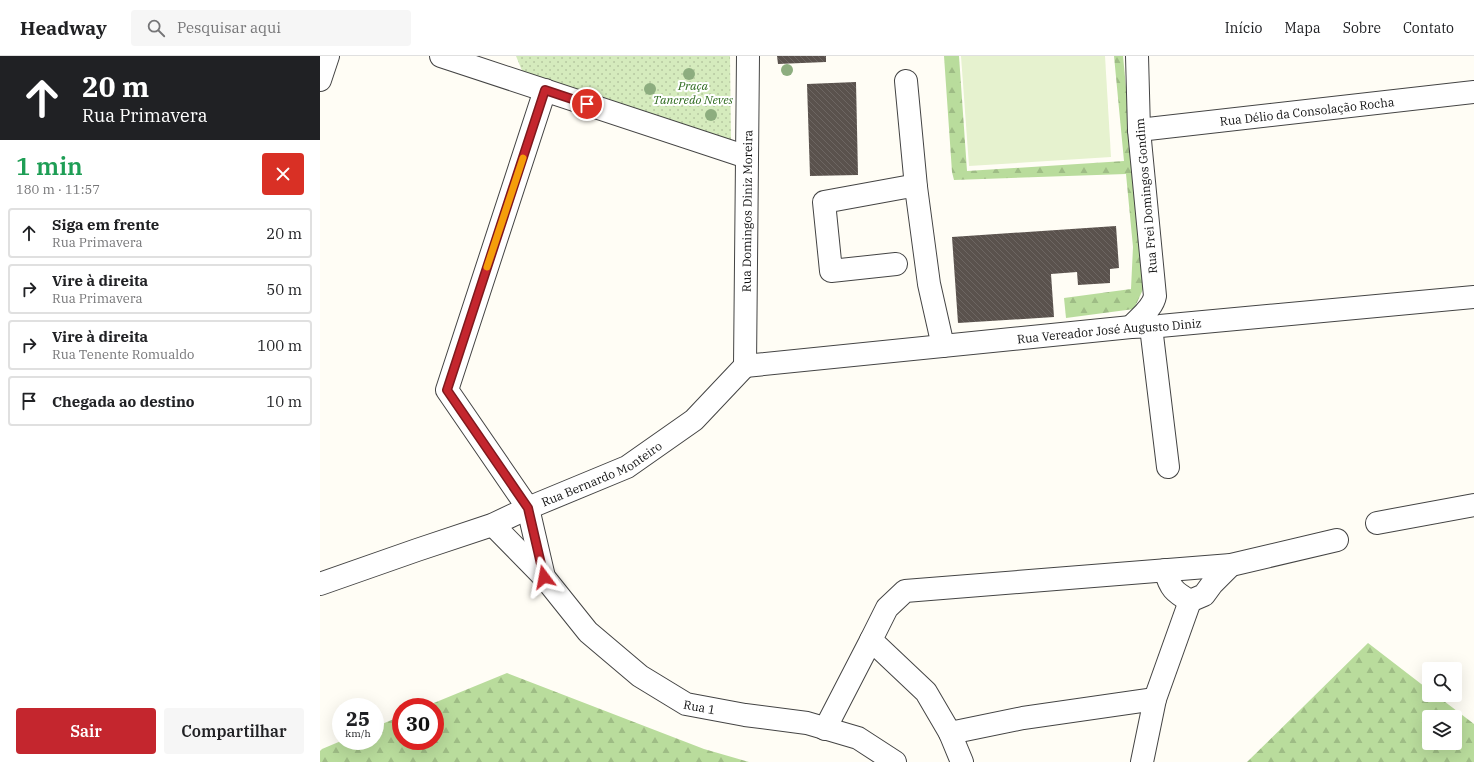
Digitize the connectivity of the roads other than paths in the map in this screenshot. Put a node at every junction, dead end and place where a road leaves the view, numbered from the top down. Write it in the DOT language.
graph roads {
  1 [pos="328,56"];
  2 [pos="441,56"];
  3 [pos="748,56"];
  4 [pos="1137,56"];
  5 [pos="320,80"];
  6 [pos="906,81"];
  7 [pos="545,90"];
  8 [pos="1474,92"];
  9 [pos="1139,130"];
  10 [pos="747,157"];
  11 [pos="916,187"];
  12 [pos="896,264"];
  13 [pos="1474,297"];
  14 [pos="1474,300"];
  15 [pos="1141,327"];
  16 [pos="942,346"];
  17 [pos="745,366"];
  18 [pos="1168,467"];
  19 [pos="1474,505"];
  20 [pos="528,508"];
  21 [pos="1377,524"];
  22 [pos="493,525"];
  23 [pos="1337,540"];
  24 [pos="1231,565"];
  25 [pos="1165,570"];
  26 [pos="544,577"];
  27 [pos="320,584"];
  28 [pos="1190,601"];
  29 [pos="871,640"];
  30 [pos="1155,699"];
  31 [pos="825,729"];
  32 [pos="950,733"];
  33 [pos="895,762"];
  34 [pos="962,762"];
  35 [pos="1142,762"];
  1 -- 5 [label="street"];
  2 -- 7 [label="street"];
  3 -- 10 [label="street, Rua Domingos Diniz Moreira"];
  4 -- 9 [label="street, Rua Frei Domingos Gondim"];
  6 -- 11 [label="street"];
  7 -- 10 [label="street"];
  7 -- 20 [label="street"];
  8 -- 9 [label="street, Rua Délio da Consolação Rocha"];
  9 -- 15 [label="street, Rua Frei Domingos Gondim"];
  10 -- 17 [label="street, Rua Domingos Diniz Moreira"];
  11 -- 12 [label="street"];
  11 -- 16 [label="street"];
  13 -- 14 [label="street"];
  13 -- 15 [label="street, Rua Vereador José Augusto Diniz"];
  15 -- 16 [label="street, Rua Vereador José Augusto Diniz"];
  15 -- 18 [label="street"];
  16 -- 17 [label="street, Rua Vereador José Augusto Diniz"];
  17 -- 20 [label="street, Rua Bernardo Monteiro"];
  19 -- 21 [label="street"];
  20 -- 22 [label="street, Rua Bernardo Monteiro"];
  20 -- 26 [label="street, Rua 1"];
  22 -- 26 [label="street, Rua 1"];
  22 -- 27 [label="street, Rua Bernardo Monteiro"];
  23 -- 24 [label="street"];
  24 -- 25 [label="street"];
  24 -- 28 [label="street"];
  25 -- 28 [label="street"];
  25 -- 29 [label="street"];
  26 -- 31 [label="street, Rua 1"];
  28 -- 30 [label="street"];
  29 -- 31 [label="street"];
  29 -- 32 [label="street"];
  30 -- 32 [label="street"];
  30 -- 35 [label="street"];
  31 -- 33 [label="street, Rua 1"];
  32 -- 34 [label="street"];
}
